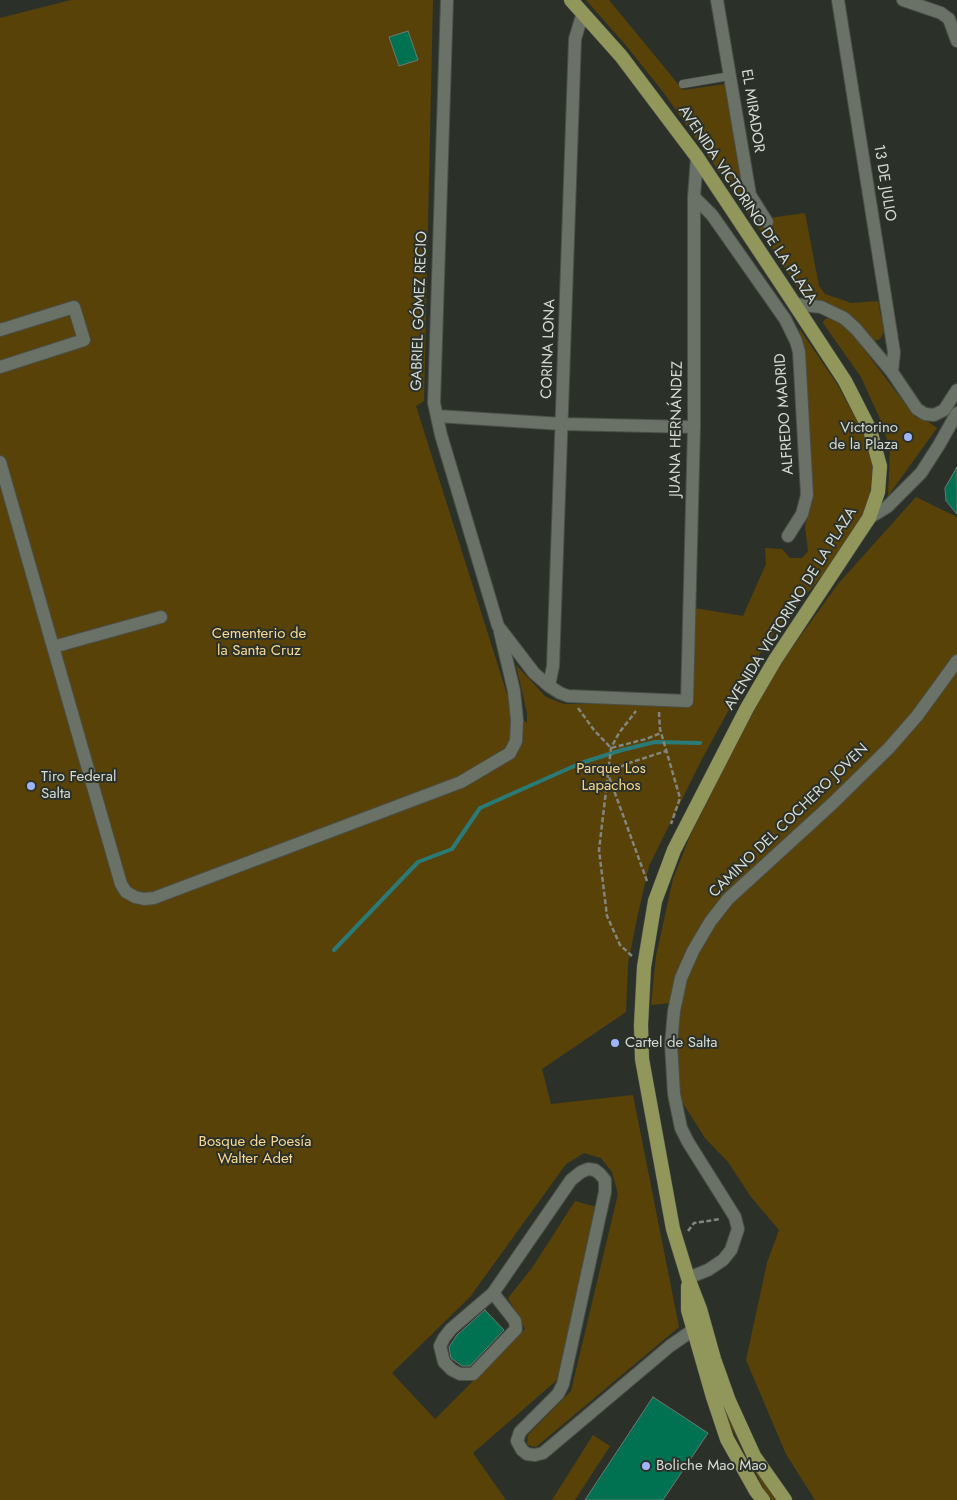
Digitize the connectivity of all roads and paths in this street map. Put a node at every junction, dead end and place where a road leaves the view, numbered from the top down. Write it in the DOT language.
graph roads {
  1 [pos="447,0"];
  2 [pos="571,0"];
  3 [pos="717,0"];
  4 [pos="838,0"];
  5 [pos="903,0"];
  6 [pos="584,15"];
  7 [pos="957,41"];
  8 [pos="730,76"];
  9 [pos="684,84"];
  10 [pos="697,157"];
  11 [pos="694,198"];
  12 [pos="767,222"];
  13 [pos="795,304"];
  14 [pos="0,330"];
  15 [pos="0,366"];
  16 [pos="892,372"];
  17 [pos="957,390"];
  18 [pos="957,413"];
  19 [pos="436,416"];
  20 [pos="562,424"];
  21 [pos="694,427"];
  22 [pos="0,462"];
  23 [pos="869,518"];
  24 [pos="788,536"];
  25 [pos="161,617"];
  26 [pos="498,626"];
  27 [pos="53,647"];
  28 [pos="957,661"];
  29 [pos="549,686"];
  30 [pos="568,696"];
  31 [pos="644,699"];
  32 [pos="658,700"];
  33 [pos="661,733"];
  34 [pos="611,748"];
  35 [pos="666,751"];
  36 [pos="608,774"];
  37 [pos="675,847"];
  38 [pos="655,901"];
  39 [pos="644,967"];
  40 [pos="735,1217"];
  41 [pos="685,1234"];
  42 [pos="688,1278"];
  43 [pos="493,1293"];
  44 [pos="693,1330"];
  45 [pos="763,1500"];
  46 [pos="785,1500"];
  1 -- 19 [label="street, GABRIEL GÓMEZ RECIO"];
  2 -- 6 [label="highway, AVENIDA VICTORINO DE LA PLAZA"];
  3 -- 8 [label="street, EL MIRADOR"];
  4 -- 16 [label="street, 13 DE JULIO"];
  5 -- 7 [label="street"];
  6 -- 10 [label="highway, AVENIDA VICTORINO DE LA PLAZA"];
  6 -- 20 [label="street, CORINA LONA"];
  8 -- 9 [label="lane"];
  8 -- 12 [label="street, EL MIRADOR"];
  10 -- 11 [label="street, JUANA HERNÁNDEZ"];
  10 -- 13 [label="highway, AVENIDA VICTORINO DE LA PLAZA"];
  11 -- 21 [label="street, JUANA HERNÁNDEZ"];
  11 -- 24 [label="street, ALFREDO MADRID"];
  13 -- 16 [label="street"];
  13 -- 23 [label="highway, AVENIDA VICTORINO DE LA PLAZA"];
  14 -- 15 [label="street"];
  16 -- 17 [label="street"];
  18 -- 23 [label="street"];
  19 -- 20 [label="street"];
  19 -- 26 [label="street, GABRIEL GÓMEZ RECIO"];
  20 -- 21 [label="street"];
  20 -- 29 [label="street, CORINA LONA"];
  21 -- 32 [label="street, JUANA HERNÁNDEZ"];
  22 -- 27 [label="street"];
  23 -- 37 [label="highway, AVENIDA VICTORINO DE LA PLAZA"];
  25 -- 27 [label="street"];
  26 -- 27 [label="street"];
  26 -- 29 [label="street, GABRIEL GÓMEZ RECIO"];
  28 -- 40 [label="street, CAMINO DEL COCHERO JOVEN"];
  29 -- 30 [label="street, GABRIEL GÓMEZ RECIO"];
  30 -- 31 [label="street"];
  30 -- 34 [label="path"];
  31 -- 32 [label="street"];
  31 -- 34 [label="path"];
  32 -- 33 [label="path"];
  33 -- 34 [label="path"];
  33 -- 35 [label="path"];
  34 -- 36 [label="path"];
  35 -- 36 [label="path"];
  35 -- 37 [label="path"];
  36 -- 38 [label="path"];
  36 -- 39 [label="path"];
  37 -- 38 [label="highway, AVENIDA VICTORINO DE LA PLAZA"];
  38 -- 39 [label="highway, AVENIDA VICTORINO DE LA PLAZA"];
  39 -- 42 [label="highway, AVENIDA VICTORINO DE LA PLAZA"];
  40 -- 41 [label="path"];
  40 -- 42 [label="street"];
  42 -- 44 [label="highway"];
  42 -- 46 [label="highway"];
  43 -- 43 [label="street"];
  43 -- 44 [label="street"];
  44 -- 45 [label="highway"];
}
